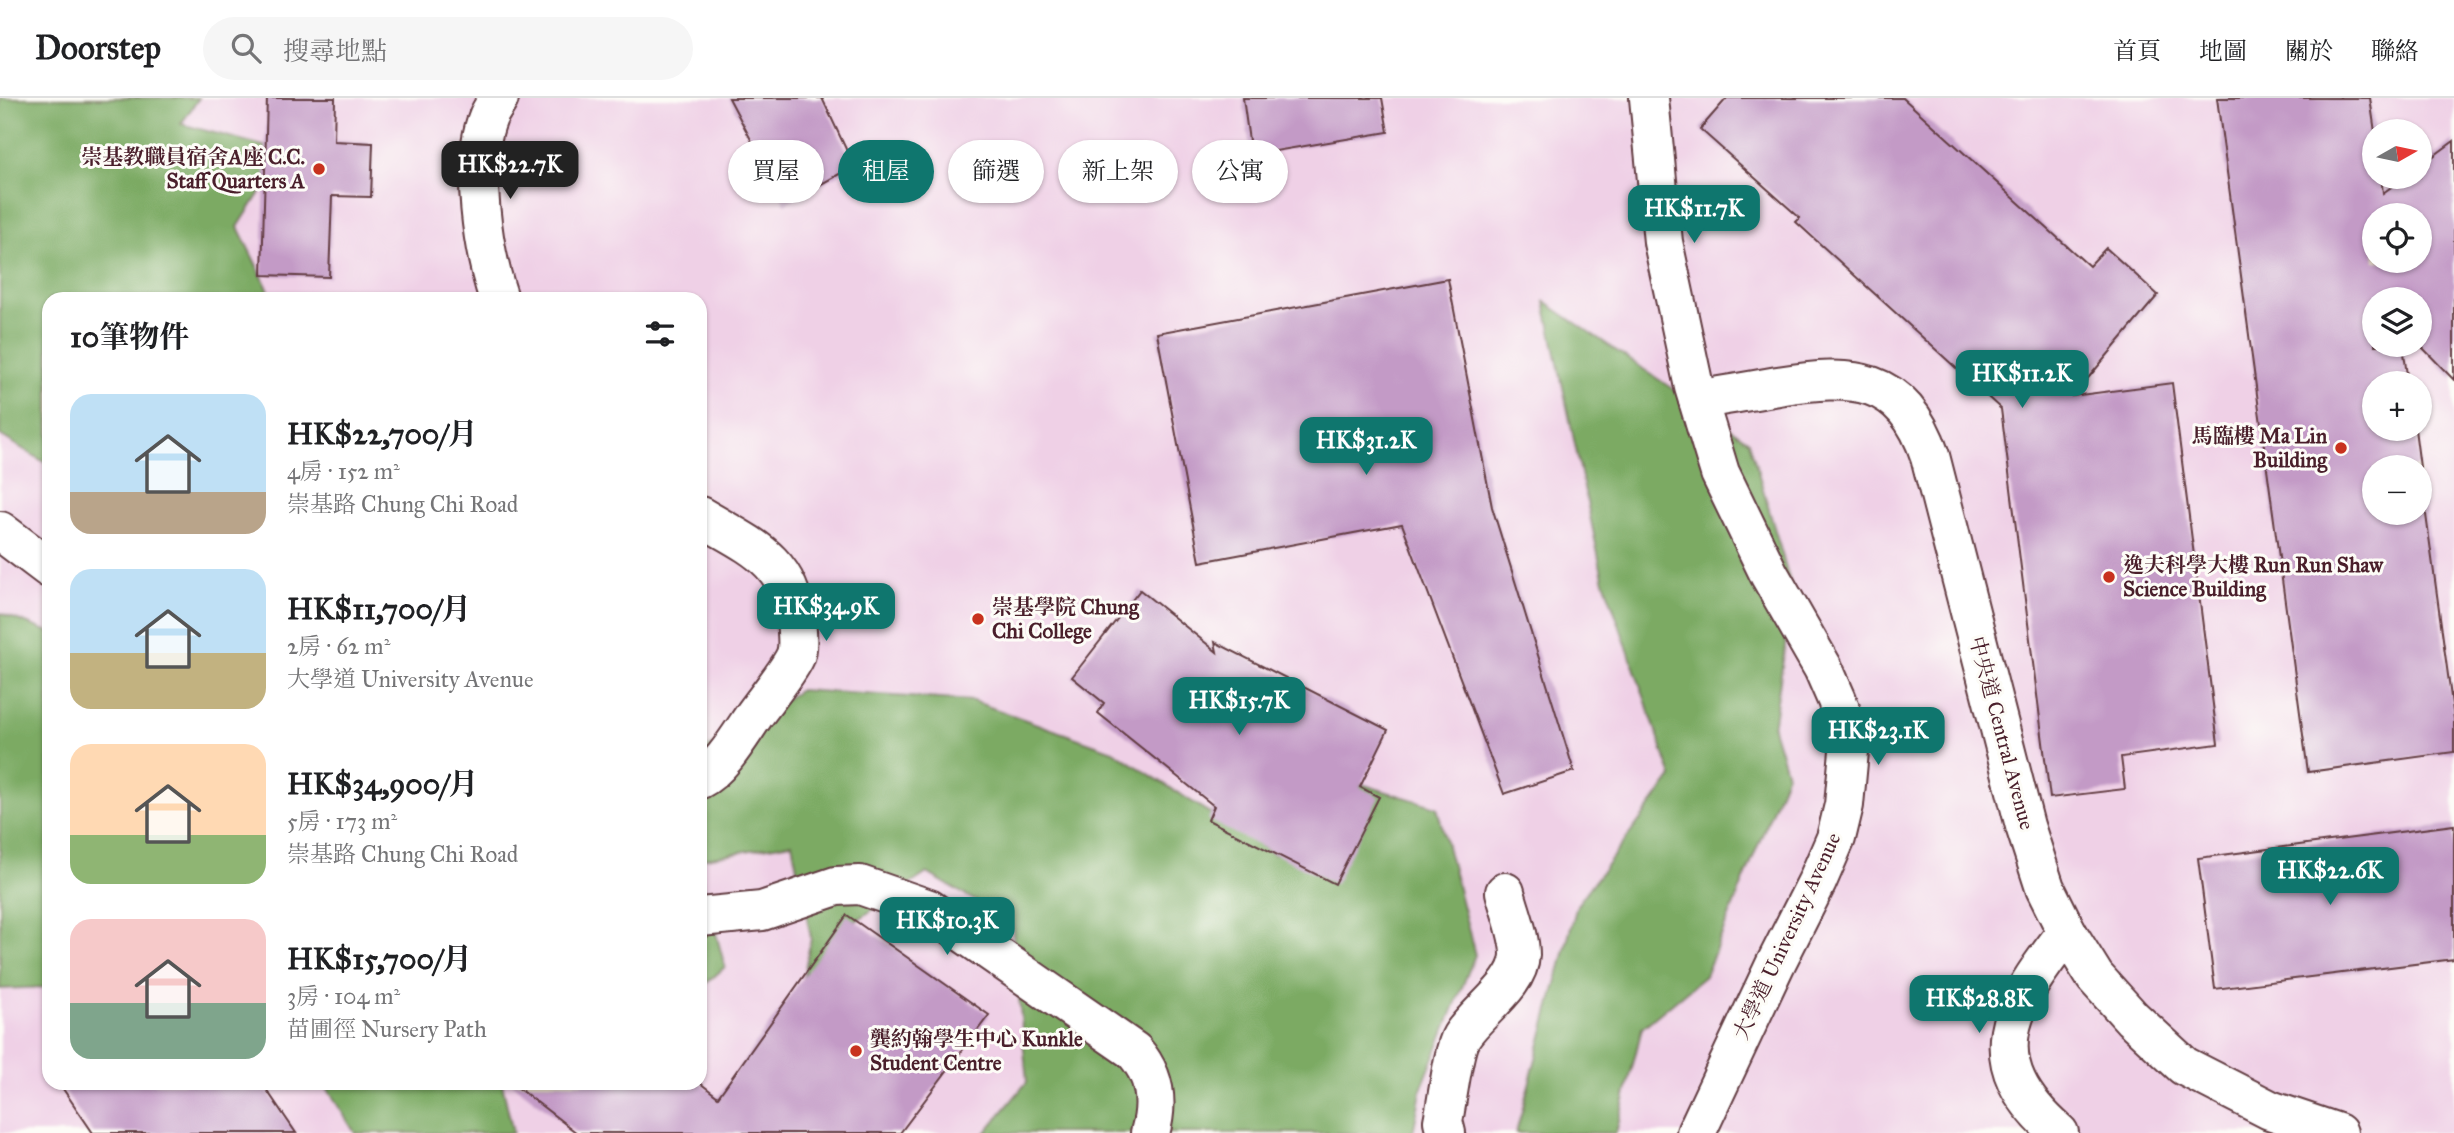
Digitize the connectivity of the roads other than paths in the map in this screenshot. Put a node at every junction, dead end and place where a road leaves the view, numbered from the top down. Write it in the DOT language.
graph roads {
  1 [pos="499,98"];
  2 [pos="1649,98"];
  3 [pos="497,292"];
  4 [pos="1698,400"];
  5 [pos="707,520"];
  6 [pos="0,531"];
  7 [pos="42,563"];
  8 [pos="707,774"];
  9 [pos="1505,892"];
  10 [pos="707,916"];
  11 [pos="2067,932"];
  12 [pos="1150,1133"];
  13 [pos="1446,1133"];
  14 [pos="1696,1133"];
  15 [pos="2059,1133"];
  16 [pos="2337,1133"];
  1 -- 3 [label="street"];
  2 -- 4 [label="street, 大學道 University Avenue"];
  4 -- 11 [label="street, 中央道 Central Avenue"];
  4 -- 14 [label="street, 大學道 University Avenue"];
  5 -- 8 [label="street"];
  6 -- 7 [label="street"];
  9 -- 13 [label="street"];
  10 -- 12 [label="street"];
  11 -- 15 [label="street"];
  11 -- 16 [label="street, 中央道 Central Avenue"];
}
